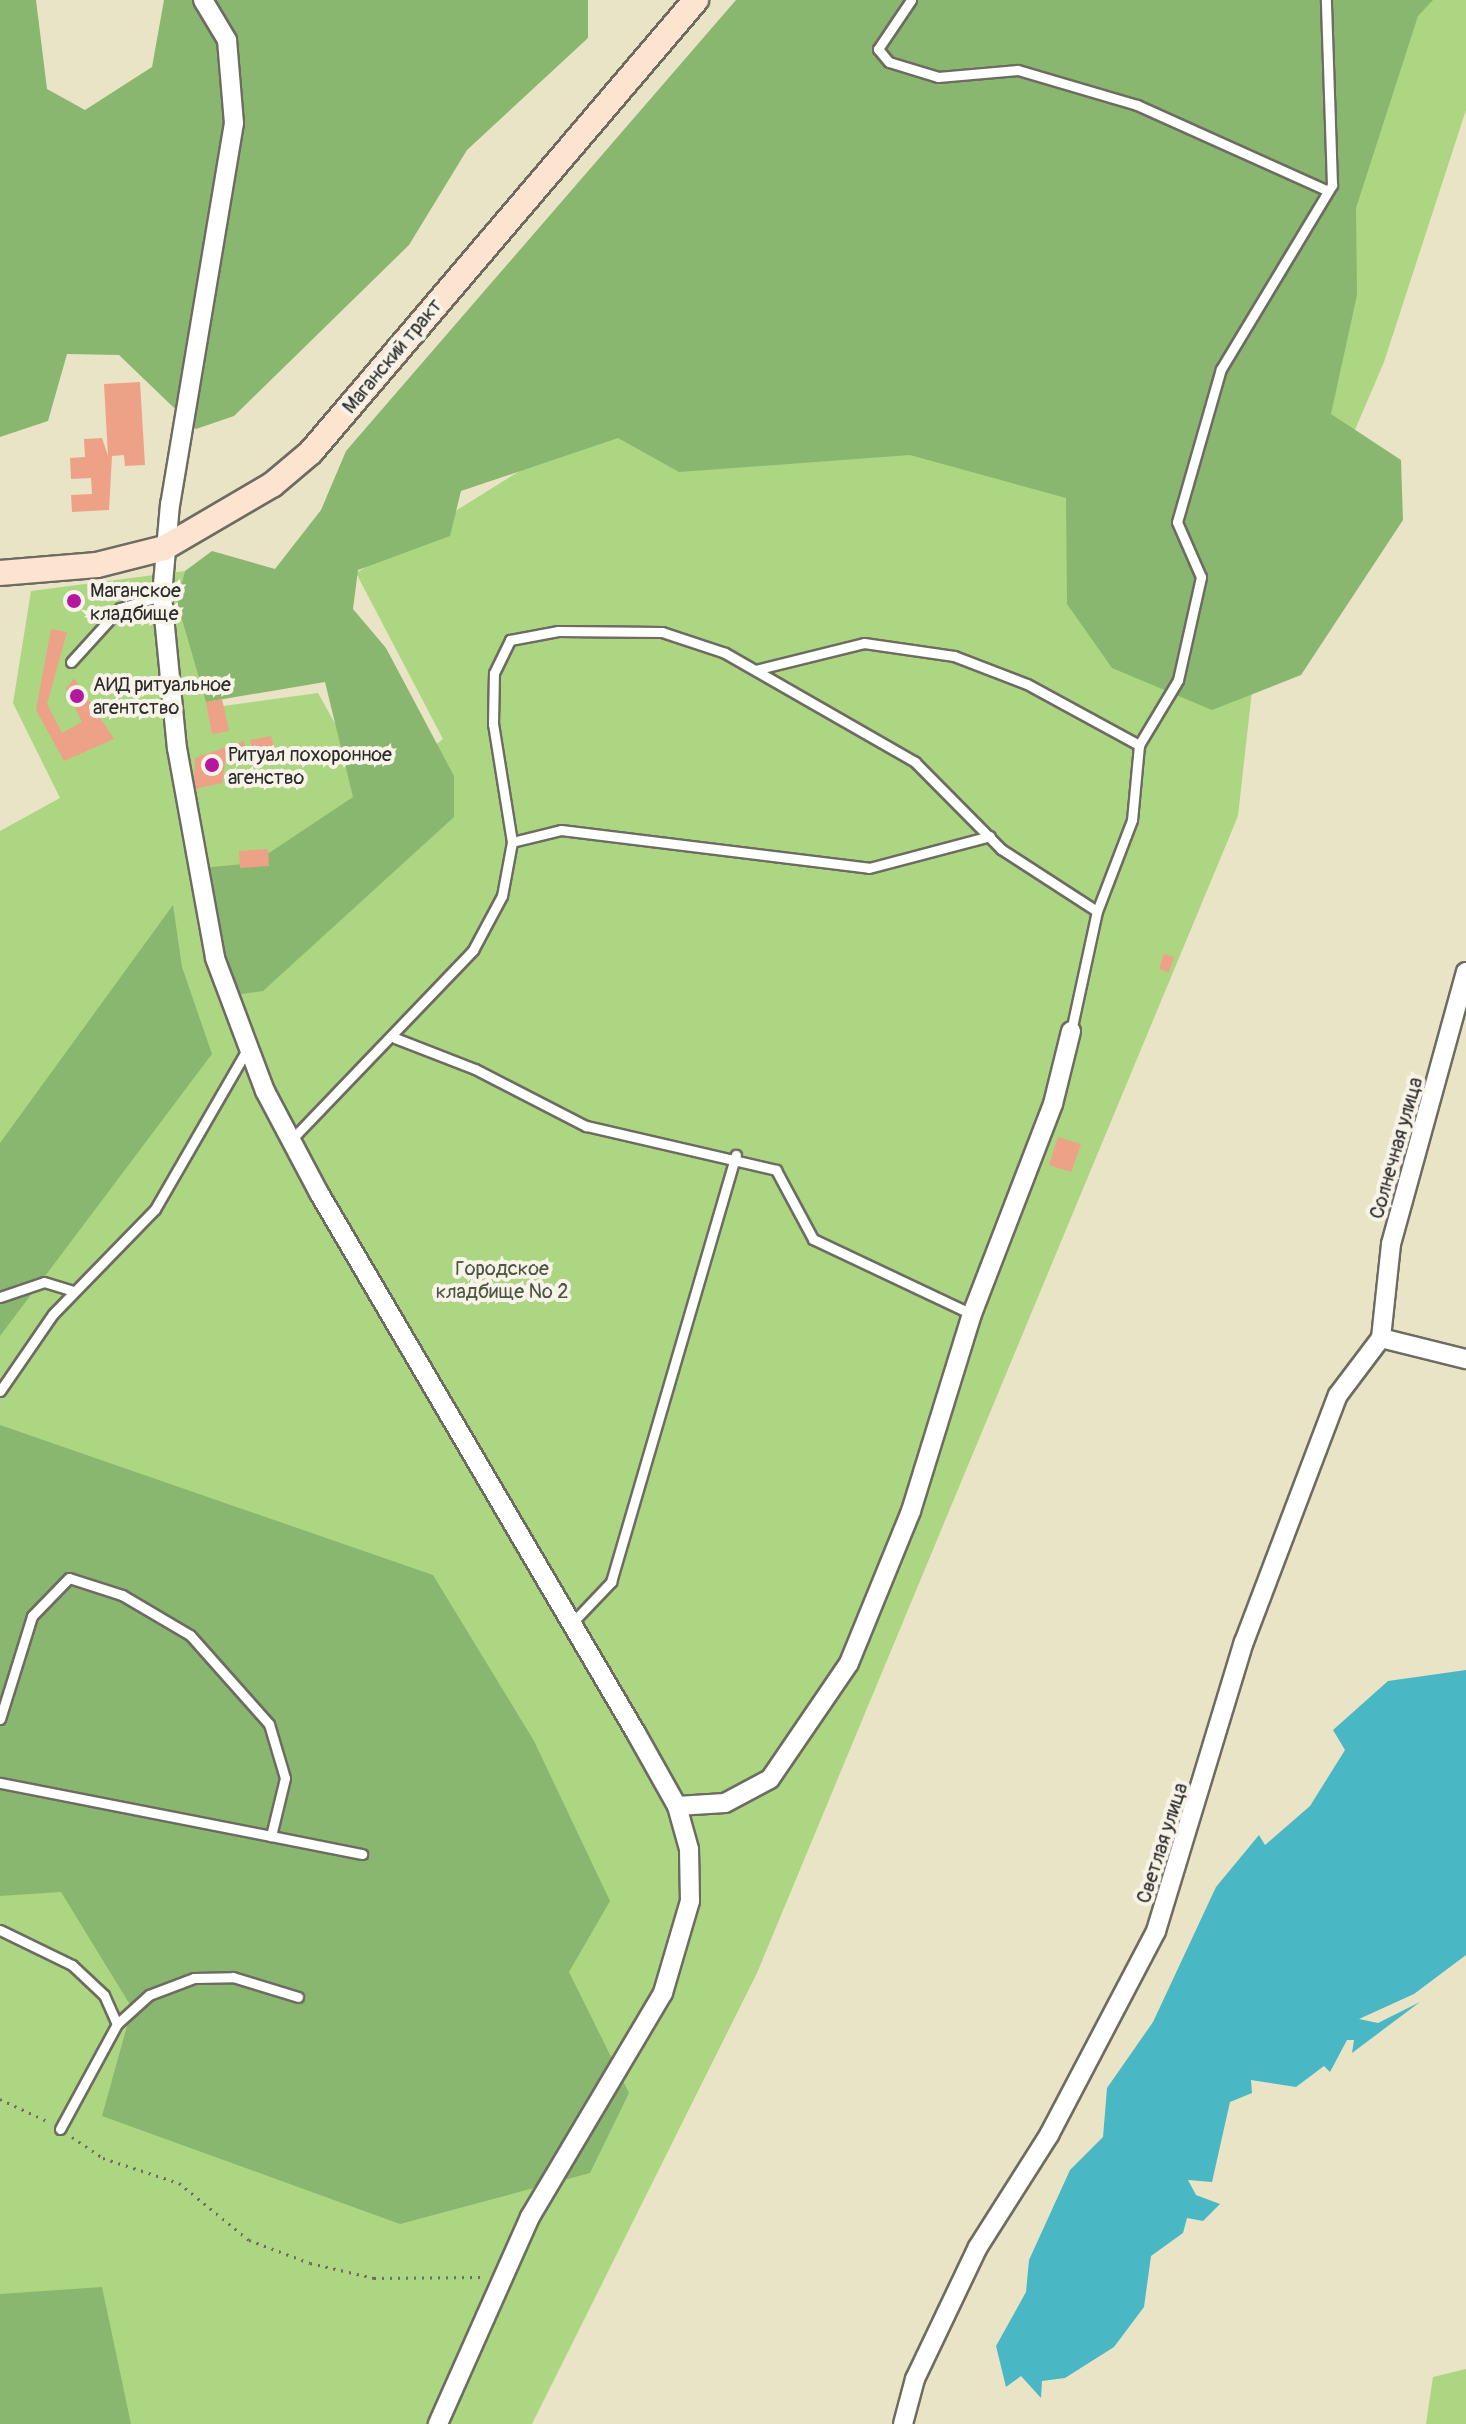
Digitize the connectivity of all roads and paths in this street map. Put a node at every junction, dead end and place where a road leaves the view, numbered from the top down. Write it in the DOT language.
graph roads {
  1 [pos="203,0"];
  2 [pos="696,0"];
  3 [pos="911,0"];
  4 [pos="1326,0"];
  5 [pos="1328,191"];
  6 [pos="164,548"];
  7 [pos="0,573"];
  8 [pos="162,596"];
  9 [pos="71,662"];
  10 [pos="755,670"];
  11 [pos="1139,745"];
  12 [pos="990,836"];
  13 [pos="512,842"];
  14 [pos="1097,911"];
  15 [pos="1466,972"];
  16 [pos="1071,1031"];
  17 [pos="395,1038"];
  18 [pos="248,1048"];
  19 [pos="292,1139"];
  20 [pos="736,1155"];
  21 [pos="73,1291"];
  22 [pos="0,1297"];
  23 [pos="972,1314"];
  24 [pos="1381,1338"];
  25 [pos="1466,1359"];
  26 [pos="0,1391"];
  27 [pos="572,1623"];
  28 [pos="0,1719"];
  29 [pos="0,1783"];
  30 [pos="677,1806"];
  31 [pos="271,1836"];
  32 [pos="362,1854"];
  33 [pos="0,1930"];
  34 [pos="298,1997"];
  35 [pos="117,2024"];
  36 [pos="0,2099"];
  37 [pos="60,2129"];
  38 [pos="503,2275"];
  39 [pos="438,2424"];
  40 [pos="903,2424"];
  1 -- 6 [label="street"];
  2 -- 6 [label="main road, Маганский тракт"];
  3 -- 5 [label="lane"];
  4 -- 5 [label="lane"];
  5 -- 11 [label="lane"];
  6 -- 7 [label="main road, Маганский тракт"];
  6 -- 8 [label="street"];
  8 -- 9 [label="lane"];
  8 -- 18 [label="street"];
  10 -- 11 [label="lane"];
  10 -- 12 [label="lane"];
  10 -- 13 [label="lane"];
  11 -- 14 [label="lane"];
  12 -- 13 [label="lane"];
  12 -- 14 [label="lane"];
  13 -- 17 [label="lane"];
  14 -- 16 [label="lane"];
  15 -- 24 [label="street, Солнечная улица"];
  16 -- 23 [label="street"];
  17 -- 19 [label="lane"];
  17 -- 20 [label="lane"];
  18 -- 19 [label="street"];
  18 -- 21 [label="lane"];
  19 -- 27 [label="street"];
  20 -- 23 [label="lane"];
  20 -- 27 [label="lane"];
  21 -- 22 [label="lane"];
  21 -- 26 [label="lane"];
  23 -- 30 [label="street"];
  24 -- 25 [label="street"];
  24 -- 40 [label="street, Светлая улица"];
  27 -- 30 [label="street"];
  28 -- 31 [label="lane"];
  29 -- 31 [label="lane"];
  30 -- 38 [label="street"];
  31 -- 32 [label="lane"];
  33 -- 35 [label="lane"];
  34 -- 35 [label="lane"];
  35 -- 37 [label="lane"];
  36 -- 37 [label="path"];
  37 -- 38 [label="path"];
  38 -- 39 [label="street"];
}
